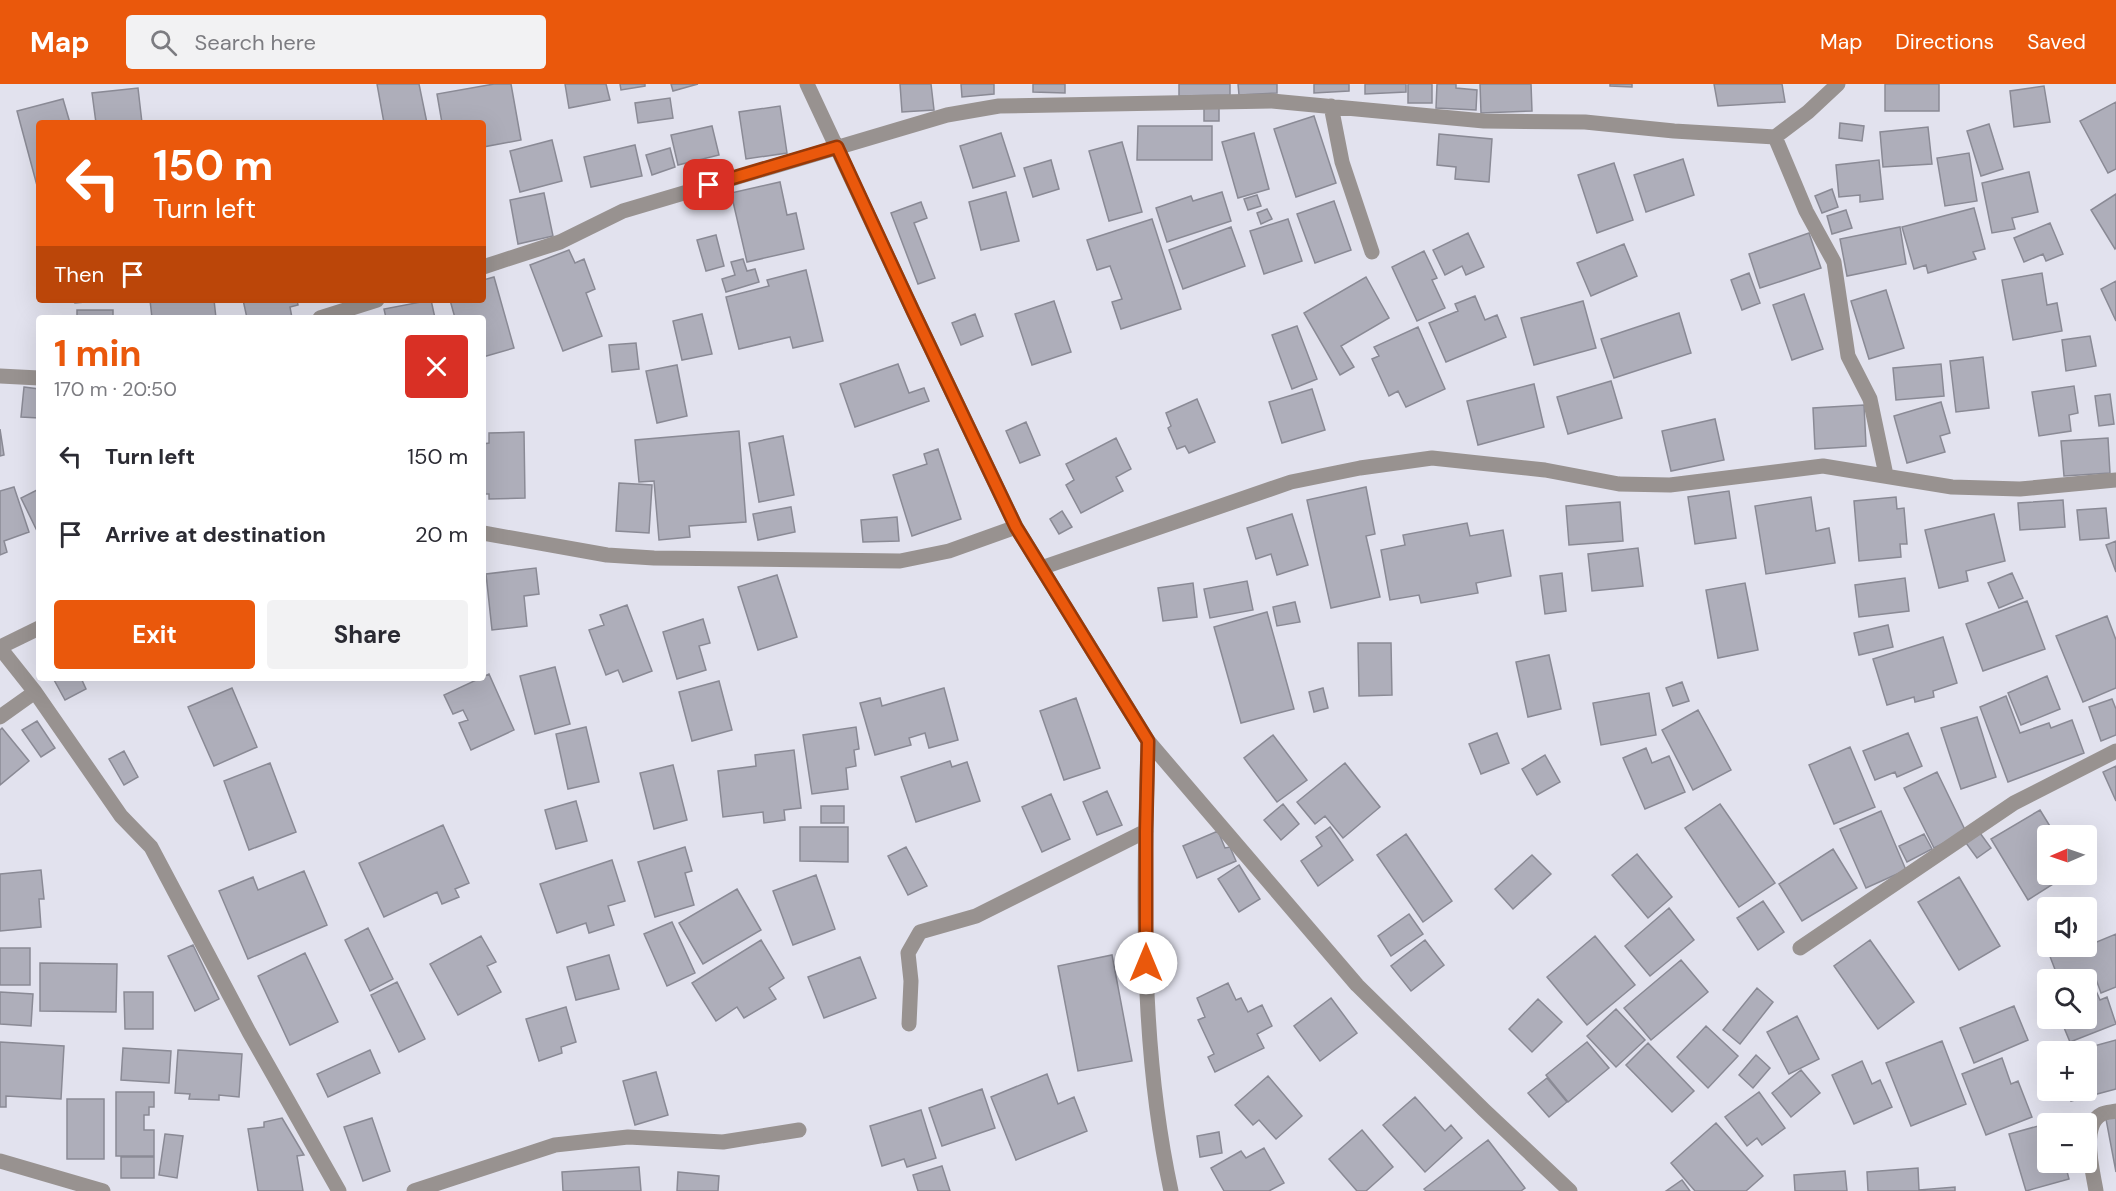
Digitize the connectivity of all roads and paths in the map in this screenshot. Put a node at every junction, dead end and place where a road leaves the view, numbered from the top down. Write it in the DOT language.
graph roads {
  1 [pos="807,84"];
  2 [pos="1838,84"];
  3 [pos="1331,106"];
  4 [pos="1775,137"];
  5 [pos="837,147"];
  6 [pos="1372,252"];
  7 [pos="486,266"];
  8 [pos="368,303"];
  9 [pos="330,315"];
  10 [pos="0,376"];
  11 [pos="36,378"];
  12 [pos="1886,476"];
  13 [pos="2116,480"];
  14 [pos="1016,527"];
  15 [pos="486,534"];
  16 [pos="1041,567"];
  17 [pos="36,629"];
  18 [pos="0,647"];
  19 [pos="35,692"];
  20 [pos="0,717"];
  21 [pos="1148,741"];
  22 [pos="2116,751"];
  23 [pos="1146,831"];
  24 [pos="1800,948"];
  25 [pos="909,1024"];
  26 [pos="2116,1111"];
  27 [pos="799,1130"];
  28 [pos="0,1161"];
  29 [pos="103,1191"];
  30 [pos="339,1191"];
  31 [pos="414,1191"];
  32 [pos="1171,1191"];
  33 [pos="1570,1191"];
  34 [pos="2096,1191"];
  1 -- 5 [label="street"];
  2 -- 4 [label="street"];
  3 -- 4 [label="street"];
  3 -- 5 [label="street"];
  3 -- 6 [label="street"];
  4 -- 12 [label="street"];
  5 -- 7 [label="street"];
  5 -- 14 [label="street"];
  8 -- 9 [label="street"];
  10 -- 11 [label="street"];
  12 -- 13 [label="street"];
  12 -- 16 [label="street"];
  14 -- 15 [label="street"];
  14 -- 16 [label="street"];
  16 -- 21 [label="street"];
  17 -- 18 [label="street"];
  18 -- 19 [label="street"];
  19 -- 20 [label="street"];
  19 -- 30 [label="street"];
  21 -- 23 [label="street"];
  21 -- 33 [label="street"];
  22 -- 24 [label="street"];
  23 -- 25 [label="street"];
  23 -- 32 [label="street"];
  26 -- 34 [label="street"];
  27 -- 31 [label="street"];
  28 -- 29 [label="street"];
}
